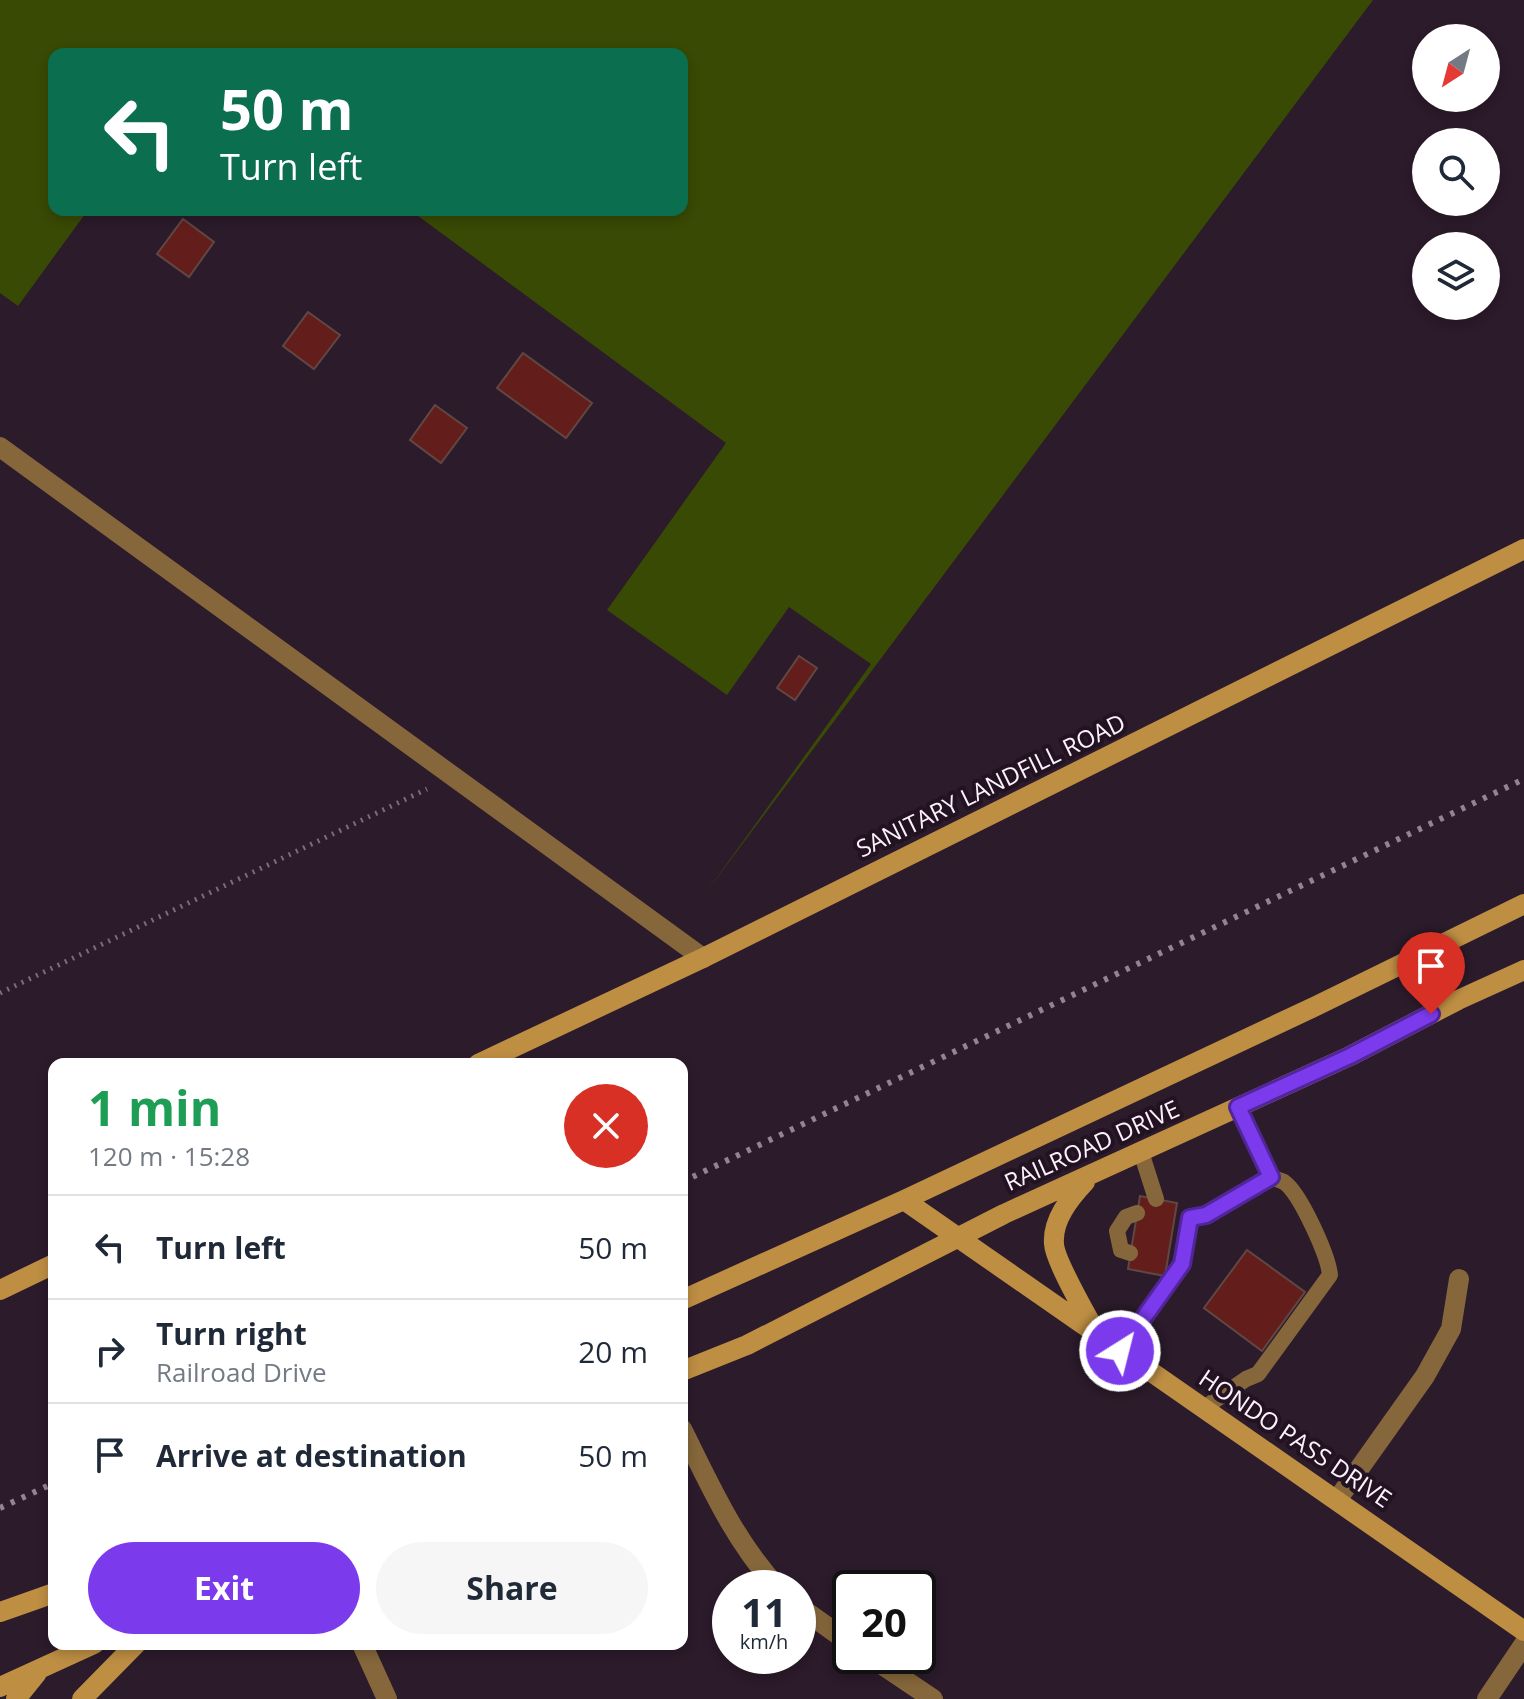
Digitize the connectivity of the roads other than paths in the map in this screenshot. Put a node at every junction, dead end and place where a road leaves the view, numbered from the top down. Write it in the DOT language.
graph roads {
  1 [pos="0,447"];
  2 [pos="1524,549"];
  3 [pos="1524,904"];
  4 [pos="703,958"];
  5 [pos="1524,970"];
  6 [pos="491,1058"];
  7 [pos="1238,1107"];
  8 [pos="1141,1152"];
  9 [pos="1092,1175"];
  10 [pos="1271,1177"];
  11 [pos="1156,1199"];
  12 [pos="904,1200"];
  13 [pos="1137,1213"];
  14 [pos="956,1238"];
  15 [pos="1130,1253"];
  16 [pos="48,1267"];
  17 [pos="1459,1279"];
  18 [pos="0,1290"];
  19 [pos="688,1297"];
  20 [pos="1097,1335"];
  21 [pos="1120,1351"];
  22 [pos="688,1369"];
  23 [pos="1204,1408"];
  24 [pos="688,1441"];
  25 [pos="1337,1500"];
  26 [pos="761,1570"];
  27 [pos="48,1595"];
  28 [pos="0,1612"];
  29 [pos="1524,1631"];
  30 [pos="1524,1644"];
  31 [pos="58,1650"];
  32 [pos="80,1650"];
  33 [pos="130,1650"];
  34 [pos="365,1650"];
  35 [pos="43,1666"];
  36 [pos="896,1674"];
  37 [pos="0,1687"];
  38 [pos="16,1699"];
  39 [pos="82,1699"];
  40 [pos="387,1699"];
  41 [pos="933,1699"];
  42 [pos="1487,1699"];
  1 -- 4 [label="street"];
  2 -- 4 [label="main road, SANITARY LANDFILL ROAD"];
  3 -- 12 [label="main road, RAILROAD DRIVE"];
  4 -- 6 [label="main road, SANITARY LANDFILL ROAD"];
  5 -- 7 [label="main road, RAILROAD DRIVE"];
  7 -- 8 [label="main road, RAILROAD DRIVE"];
  7 -- 10 [label="lane"];
  8 -- 9 [label="main road, RAILROAD DRIVE"];
  8 -- 11 [label="lane"];
  9 -- 14 [label="main road, RAILROAD DRIVE"];
  9 -- 20 [label="main road"];
  10 -- 21 [label="lane"];
  10 -- 23 [label="lane"];
  12 -- 14 [label="main road, HONDO PASS DRIVE"];
  12 -- 19 [label="main road, RAILROAD DRIVE"];
  13 -- 15 [label="lane"];
  14 -- 20 [label="main road, HONDO PASS DRIVE"];
  14 -- 22 [label="main road, RAILROAD DRIVE"];
  16 -- 18 [label="main road"];
  17 -- 25 [label="street"];
  20 -- 21 [label="main road, HONDO PASS DRIVE"];
  21 -- 23 [label="main road, HONDO PASS DRIVE"];
  23 -- 25 [label="main road, HONDO PASS DRIVE"];
  24 -- 26 [label="street"];
  25 -- 29 [label="main road, HONDO PASS DRIVE"];
  27 -- 28 [label="main road"];
  30 -- 42 [label="street"];
  31 -- 35 [label="main road"];
  32 -- 35 [label="main road"];
  33 -- 39 [label="main road"];
  34 -- 40 [label="street"];
  35 -- 37 [label="main road"];
  35 -- 38 [label="main road"];
  36 -- 41 [label="street"];
}
